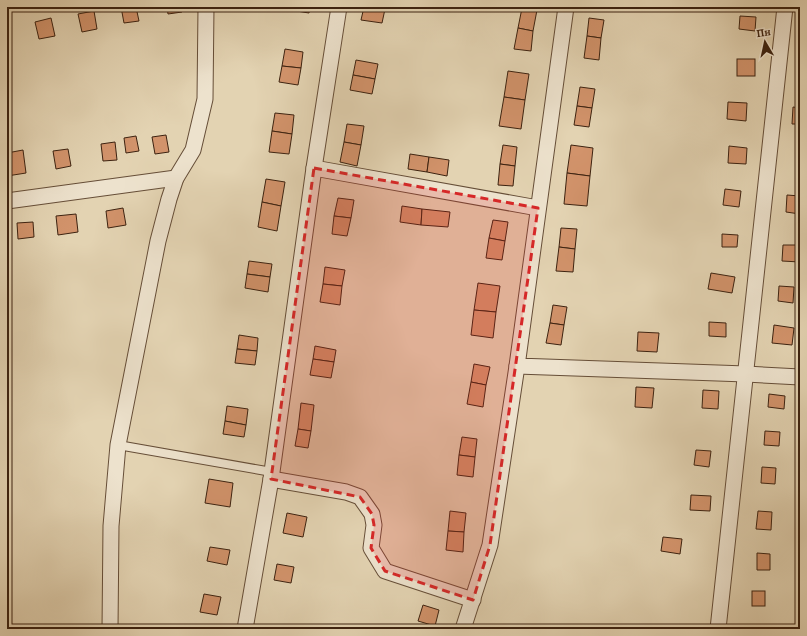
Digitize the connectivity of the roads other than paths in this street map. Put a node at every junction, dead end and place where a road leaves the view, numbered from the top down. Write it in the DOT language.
graph roads {
  1 [pos="206,7"];
  2 [pos="339,7"];
  3 [pos="566,7"];
  4 [pos="785,7"];
  5 [pos="314,168"];
  6 [pos="176,178"];
  7 [pos="7,201"];
  8 [pos="538,208"];
  9 [pos="517,366"];
  10 [pos="746,374"];
  11 [pos="800,378"];
  12 [pos="118,445"];
  13 [pos="271,476"];
  14 [pos="473,600"];
  15 [pos="110,629"];
  16 [pos="245,629"];
  17 [pos="463,629"];
  18 [pos="718,629"];
  1 -- 6 [label="street"];
  2 -- 5 [label="street"];
  3 -- 8 [label="street"];
  4 -- 10 [label="street"];
  5 -- 8 [label="street"];
  5 -- 13 [label="street"];
  6 -- 7 [label="street"];
  6 -- 12 [label="street"];
  8 -- 9 [label="street"];
  9 -- 10 [label="street"];
  9 -- 14 [label="street"];
  10 -- 11 [label="street"];
  10 -- 18 [label="street"];
  12 -- 13 [label="lane"];
  12 -- 15 [label="street"];
  13 -- 14 [label="street"];
  13 -- 16 [label="street"];
  14 -- 17 [label="street"];
}
